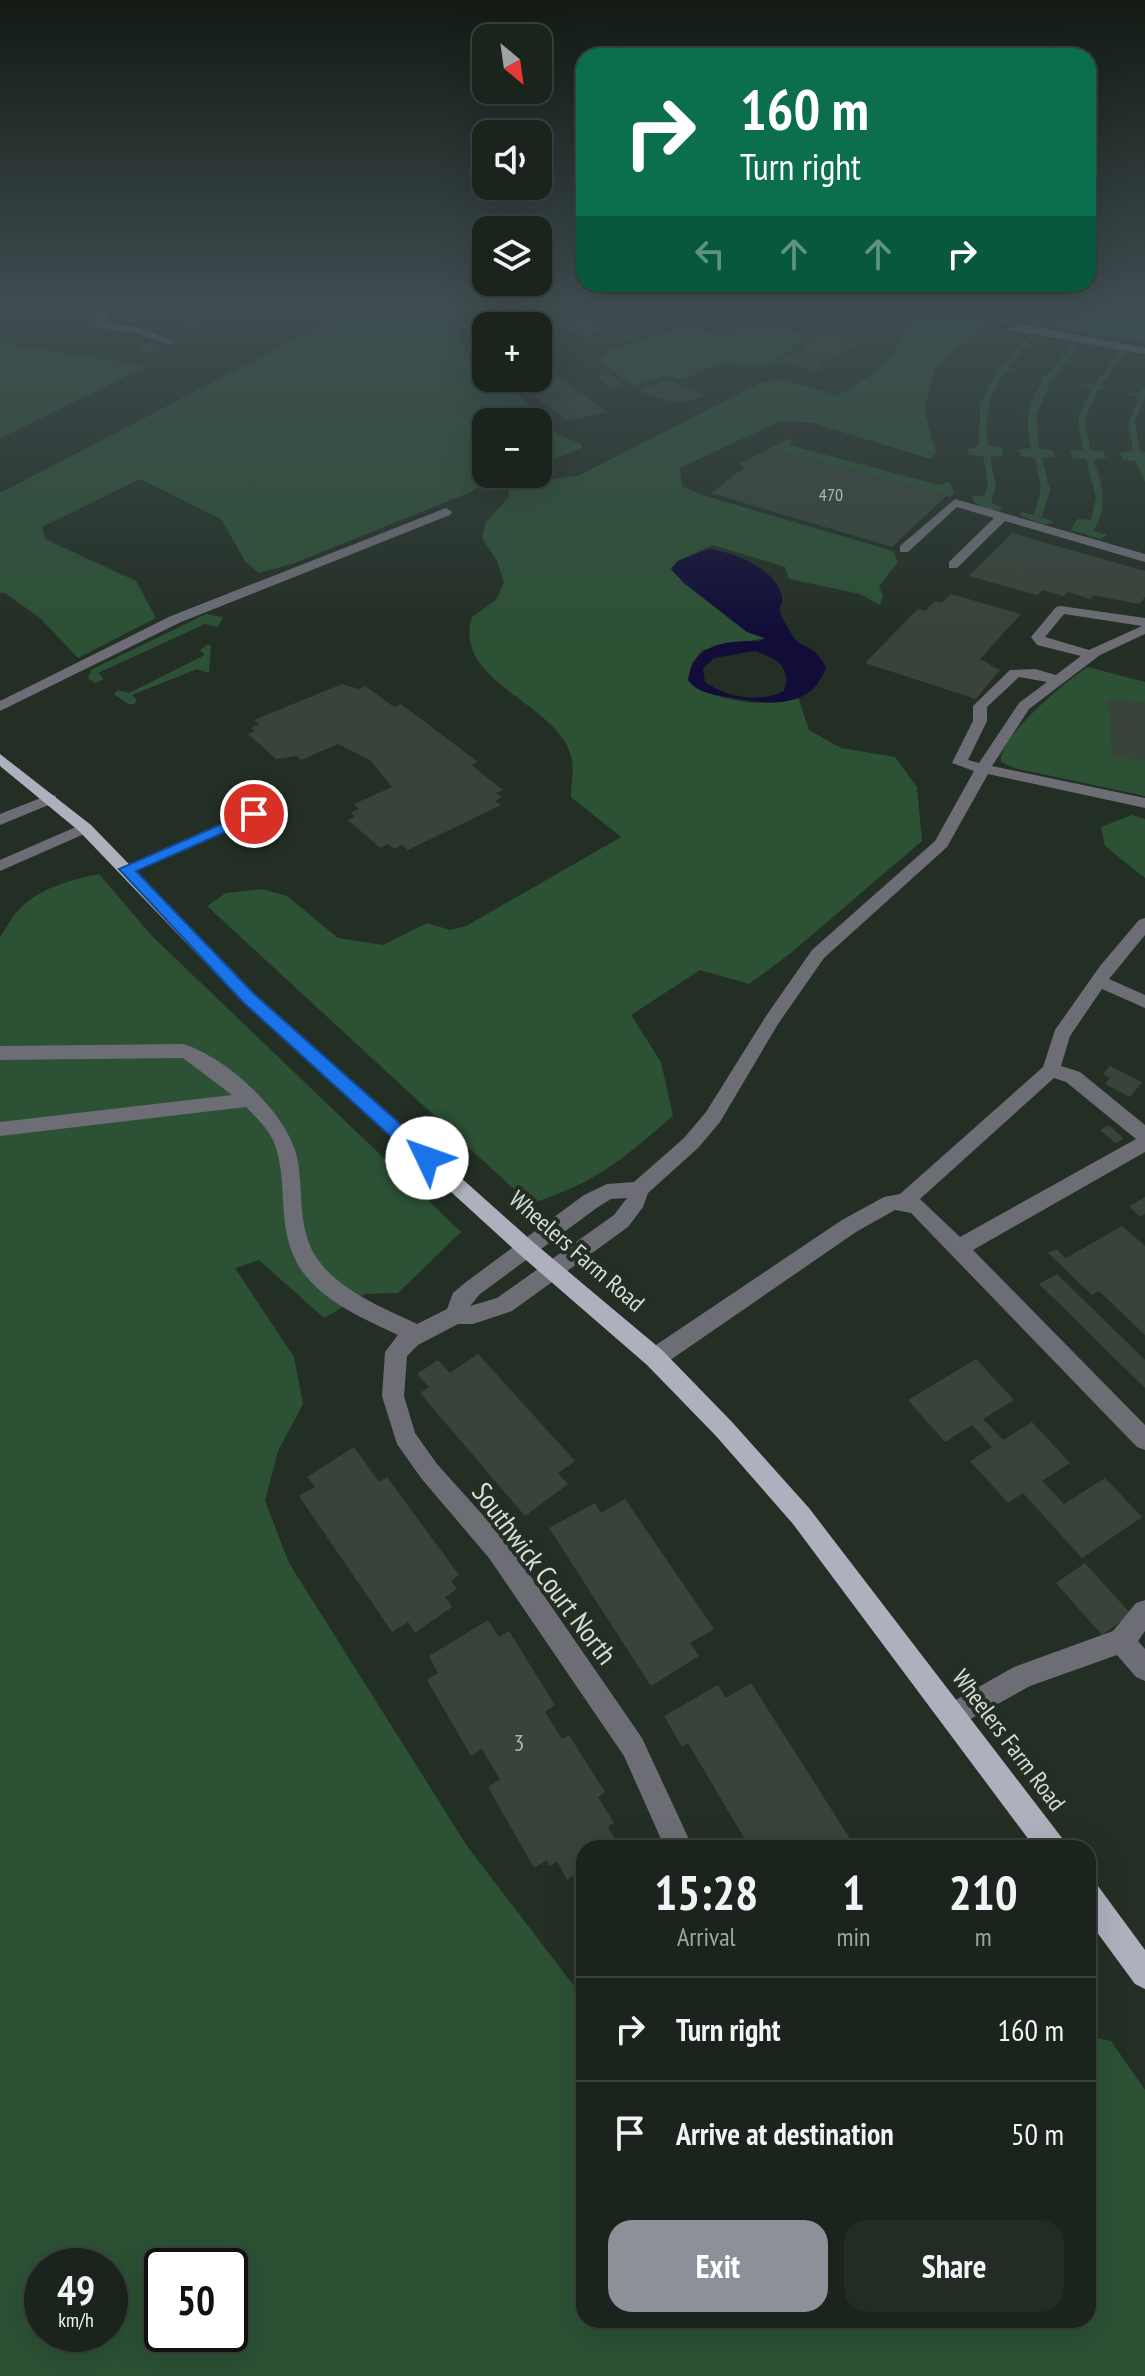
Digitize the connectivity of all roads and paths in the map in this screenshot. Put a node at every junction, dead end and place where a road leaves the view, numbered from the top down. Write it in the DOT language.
graph roads {
  1 [pos="446,512"];
  2 [pos="1002,517"];
  3 [pos="904,549"];
  4 [pos="1145,558"];
  5 [pos="953,565"];
  6 [pos="1145,622"];
  7 [pos="1145,629"];
  8 [pos="1092,655"];
  9 [pos="1056,680"];
  10 [pos="0,707"];
  11 [pos="0,758"];
  12 [pos="984,770"];
  13 [pos="51,799"];
  14 [pos="1145,803"];
  15 [pos="254,814"];
  16 [pos="0,820"];
  17 [pos="85,828"];
  18 [pos="0,866"];
  19 [pos="126,869"];
  20 [pos="1145,924"];
  21 [pos="1099,981"];
  22 [pos="1145,1002"];
  23 [pos="0,1053"];
  24 [pos="1051,1070"];
  25 [pos="248,1100"];
  26 [pos="0,1129"];
  27 [pos="1145,1136"];
  28 [pos="1145,1143"];
  29 [pos="639,1189"];
  30 [pos="905,1201"];
  31 [pos="526,1248"];
  32 [pos="958,1248"];
  33 [pos="553,1271"];
  34 [pos="456,1315"];
  35 [pos="417,1334"];
  36 [pos="655,1358"];
  37 [pos="1145,1440"];
  38 [pos="1145,1612"];
  39 [pos="1121,1641"];
  40 [pos="1145,1668"];
  41 [pos="954,1715"];
  42 [pos="675,1840"];
  43 [pos="1046,1840"];
  44 [pos="1096,1907"];
  45 [pos="1145,1974"];
  1 -- 10 [label="street"];
  2 -- 3 [label="street"];
  2 -- 4 [label="street"];
  2 -- 5 [label="street"];
  6 -- 8 [label="street"];
  7 -- 8 [label="street"];
  8 -- 9 [label="street"];
  9 -- 12 [label="street"];
  9 -- 12 [label="street"];
  11 -- 13 [label="main road, Wheelers Farm Road"];
  12 -- 14 [label="street"];
  12 -- 29 [label="street"];
  13 -- 16 [label="street"];
  13 -- 17 [label="main road, Wheelers Farm Road"];
  15 -- 19 [label="street"];
  17 -- 18 [label="street"];
  17 -- 19 [label="main road, Wheelers Farm Road"];
  19 -- 31 [label="main road, Wheelers Farm Road"];
  20 -- 21 [label="street"];
  21 -- 22 [label="street"];
  21 -- 24 [label="street"];
  23 -- 25 [label="street"];
  24 -- 27 [label="street"];
  24 -- 30 [label="street"];
  25 -- 26 [label="street"];
  25 -- 35 [label="street"];
  28 -- 32 [label="street"];
  29 -- 31 [label="street, Southwick Court North"];
  29 -- 33 [label="street, Southwick Court North"];
  30 -- 32 [label="street"];
  30 -- 36 [label="street"];
  31 -- 33 [label="main road, Wheelers Farm Road"];
  31 -- 34 [label="street, Southwick Court North"];
  32 -- 37 [label="street"];
  33 -- 34 [label="street, Southwick Court North"];
  33 -- 36 [label="main road, Wheelers Farm Road"];
  34 -- 35 [label="street, Southwick Court North"];
  35 -- 42 [label="street, Southwick Court North"];
  36 -- 41 [label="main road, Wheelers Farm Road"];
  38 -- 39 [label="street"];
  39 -- 40 [label="street"];
  39 -- 41 [label="street"];
  41 -- 43 [label="main road, Wheelers Farm Road"];
  44 -- 45 [label="main road"];
}
